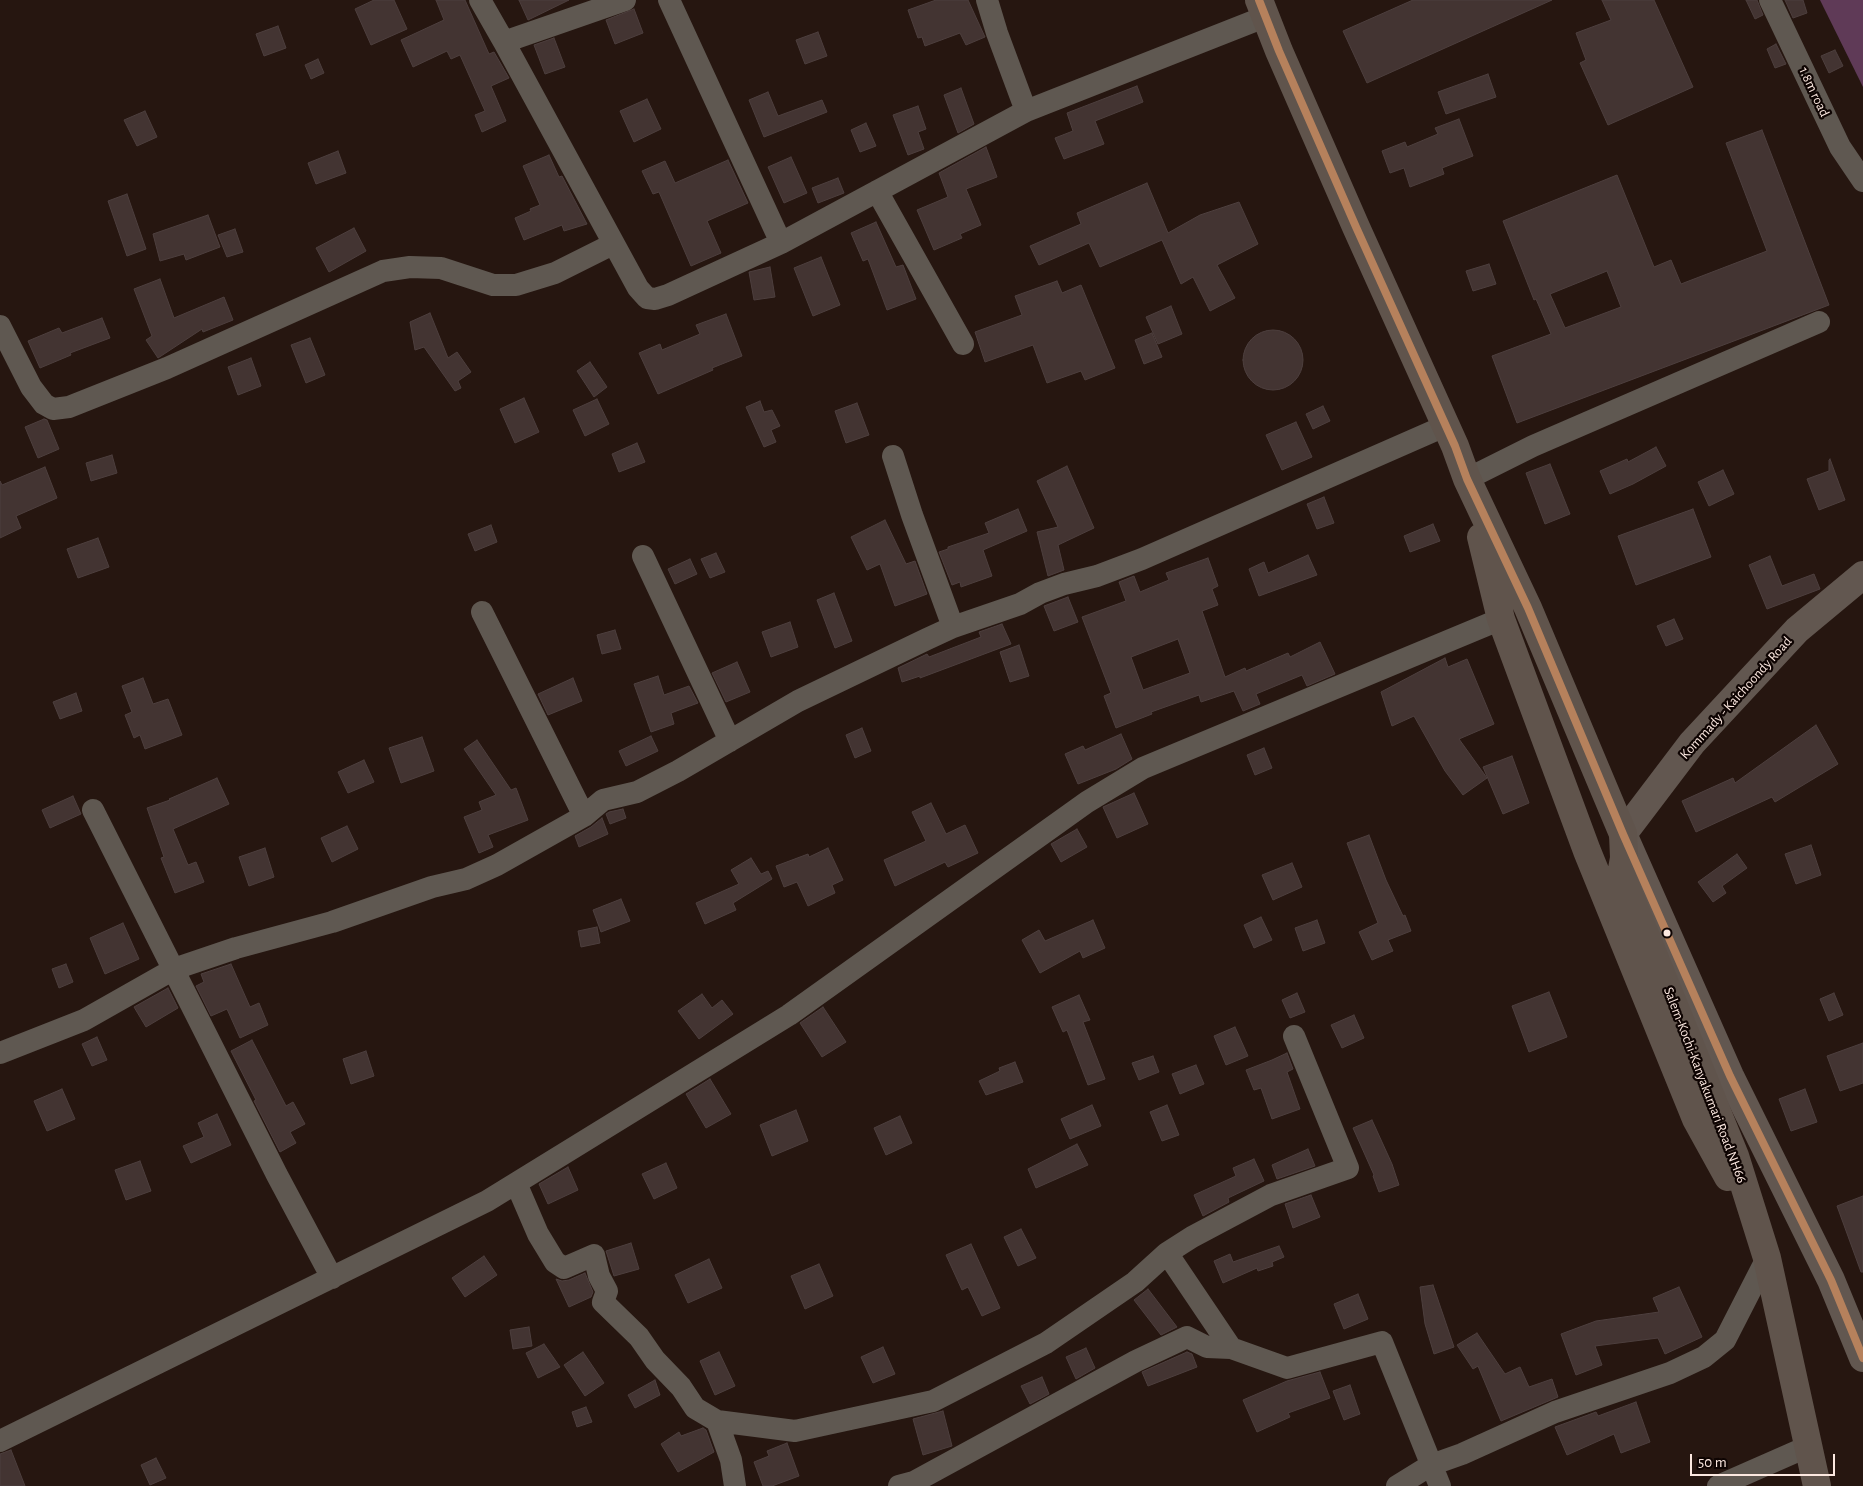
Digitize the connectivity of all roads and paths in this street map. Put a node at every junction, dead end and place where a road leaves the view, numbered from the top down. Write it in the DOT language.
graph roads {
  1 [pos="480,0"];
  2 [pos="625,0"];
  3 [pos="670,0"];
  4 [pos="987,0"];
  5 [pos="1770,0"];
  6 [pos="1263,8"];
  7 [pos="504,42"];
  8 [pos="1026,111"];
  9 [pos="1863,182"];
  10 [pos="877,192"];
  11 [pos="781,243"];
  12 [pos="613,244"];
  13 [pos="1819,322"];
  14 [pos="0,326"];
  15 [pos="964,344"];
  16 [pos="1445,426"];
  17 [pos="893,456"];
  18 [pos="1467,479"];
  19 [pos="643,556"];
  20 [pos="1863,575"];
  21 [pos="482,612"];
  22 [pos="1501,619"];
  23 [pos="953,628"];
  24 [pos="730,741"];
  25 [pos="93,810"];
  26 [pos="584,816"];
  27 [pos="1623,834"];
  28 [pos="1587,851"];
  29 [pos="174,969"];
  30 [pos="1294,1036"];
  31 [pos="0,1053"];
  32 [pos="516,1183"];
  33 [pos="1757,1231"];
  34 [pos="1168,1253"];
  35 [pos="1767,1258"];
  36 [pos="332,1278"];
  37 [pos="1231,1348"];
  38 [pos="1863,1358"];
  39 [pos="717,1421"];
  40 [pos="0,1441"];
  41 [pos="1809,1446"];
  42 [pos="1431,1465"];
  43 [pos="735,1486"];
  44 [pos="899,1486"];
  45 [pos="1397,1486"];
  46 [pos="1440,1486"];
  47 [pos="1718,1486"];
  48 [pos="1817,1486"];
  1 -- 7 [label="street"];
  2 -- 7 [label="street"];
  3 -- 11 [label="street"];
  4 -- 8 [label="street"];
  5 -- 9 [label="street, 1.8m road"];
  6 -- 8 [label="street"];
  6 -- 16 [label="highway"];
  7 -- 12 [label="street"];
  8 -- 10 [label="street"];
  10 -- 11 [label="street"];
  10 -- 15 [label="street"];
  11 -- 12 [label="street"];
  12 -- 14 [label="street"];
  13 -- 18 [label="street"];
  16 -- 18 [label="highway"];
  16 -- 23 [label="street"];
  17 -- 23 [label="street"];
  18 -- 22 [label="highway"];
  18 -- 27 [label="highway"];
  19 -- 24 [label="street"];
  20 -- 27 [label="main road, Kommady - Kaichoondy Road"];
  21 -- 26 [label="street"];
  22 -- 28 [label="highway"];
  22 -- 32 [label="street"];
  23 -- 24 [label="street"];
  24 -- 26 [label="street"];
  25 -- 29 [label="street"];
  26 -- 29 [label="street"];
  27 -- 28 [label="highway"];
  27 -- 33 [label="highway, Salem-Kochi-Kanyakumari Road NH66"];
  27 -- 38 [label="main road"];
  28 -- 33 [label="highway"];
  29 -- 31 [label="street"];
  29 -- 36 [label="street"];
  30 -- 34 [label="street"];
  32 -- 36 [label="street"];
  32 -- 39 [label="street"];
  33 -- 35 [label="highway, Salem-Kochi-Kanyakumari Road NH66"];
  34 -- 37 [label="street"];
  34 -- 39 [label="street"];
  35 -- 41 [label="highway, Salem-Kochi-Kanyakumari Road NH66"];
  35 -- 42 [label="street"];
  36 -- 40 [label="street"];
  37 -- 42 [label="street"];
  37 -- 44 [label="street"];
  39 -- 43 [label="street"];
  41 -- 47 [label="street"];
  41 -- 48 [label="highway, Salem-Kochi-Kanyakumari Road NH66"];
  42 -- 45 [label="street"];
  42 -- 46 [label="street"];
}
